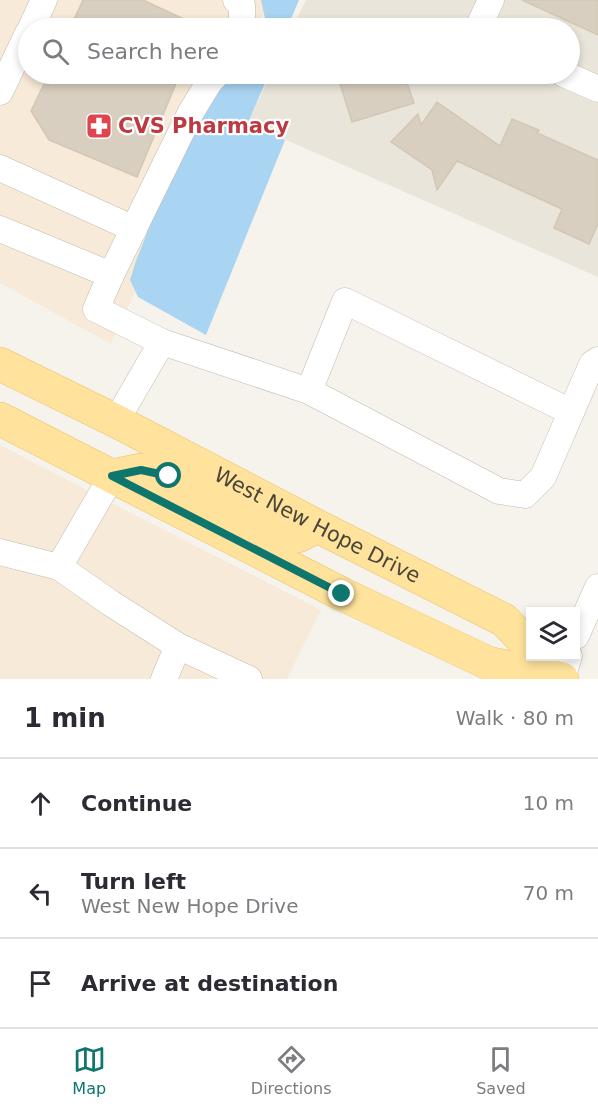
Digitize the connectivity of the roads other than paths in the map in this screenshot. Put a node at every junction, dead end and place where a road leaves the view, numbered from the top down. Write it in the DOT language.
graph roads {
  1 [pos="44,0"];
  2 [pos="236,0"];
  3 [pos="491,0"];
  4 [pos="36,18"];
  5 [pos="242,18"];
  6 [pos="483,18"];
  7 [pos="18,54"];
  8 [pos="580,81"];
  9 [pos="208,84"];
  10 [pos="598,89"];
  11 [pos="0,93"];
  12 [pos="0,168"];
  13 [pos="0,229"];
  14 [pos="134,229"];
  15 [pos="111,275"];
  16 [pos="162,342"];
  17 [pos="598,360"];
  18 [pos="0,364"];
  19 [pos="309,391"];
  20 [pos="571,412"];
  21 [pos="0,419"];
  22 [pos="116,421"];
  23 [pos="112,476"];
  24 [pos="317,526"];
  25 [pos="0,552"];
  26 [pos="59,567"];
  27 [pos="598,587"];
  28 [pos="580,627"];
  29 [pos="526,642"];
  30 [pos="178,646"];
  31 [pos="544,661"];
  32 [pos="568,661"];
  33 [pos="164,679"];
  34 [pos="249,679"];
  35 [pos="562,679"];
  1 -- 4 [label="street"];
  2 -- 5 [label="street"];
  3 -- 6 [label="street"];
  7 -- 11 [label="street"];
  8 -- 10 [label="street"];
  9 -- 14 [label="street"];
  12 -- 14 [label="street"];
  13 -- 15 [label="street"];
  14 -- 15 [label="street"];
  15 -- 16 [label="street"];
  16 -- 19 [label="street"];
  16 -- 22 [label="street"];
  17 -- 20 [label="street"];
  18 -- 22 [label="main road, West New Hope Drive"];
  19 -- 20 [label="street"];
  19 -- 20 [label="street"];
  21 -- 23 [label="main road"];
  22 -- 24 [label="main road, West New Hope Drive"];
  23 -- 24 [label="main road"];
  23 -- 26 [label="street"];
  23 -- 35 [label="main road"];
  24 -- 29 [label="main road, West New Hope Drive"];
  25 -- 26 [label="street"];
  26 -- 30 [label="street"];
  27 -- 28 [label="street"];
  30 -- 33 [label="street"];
  30 -- 34 [label="street"];
  31 -- 35 [label="main road"];
  32 -- 35 [label="street"];
}
